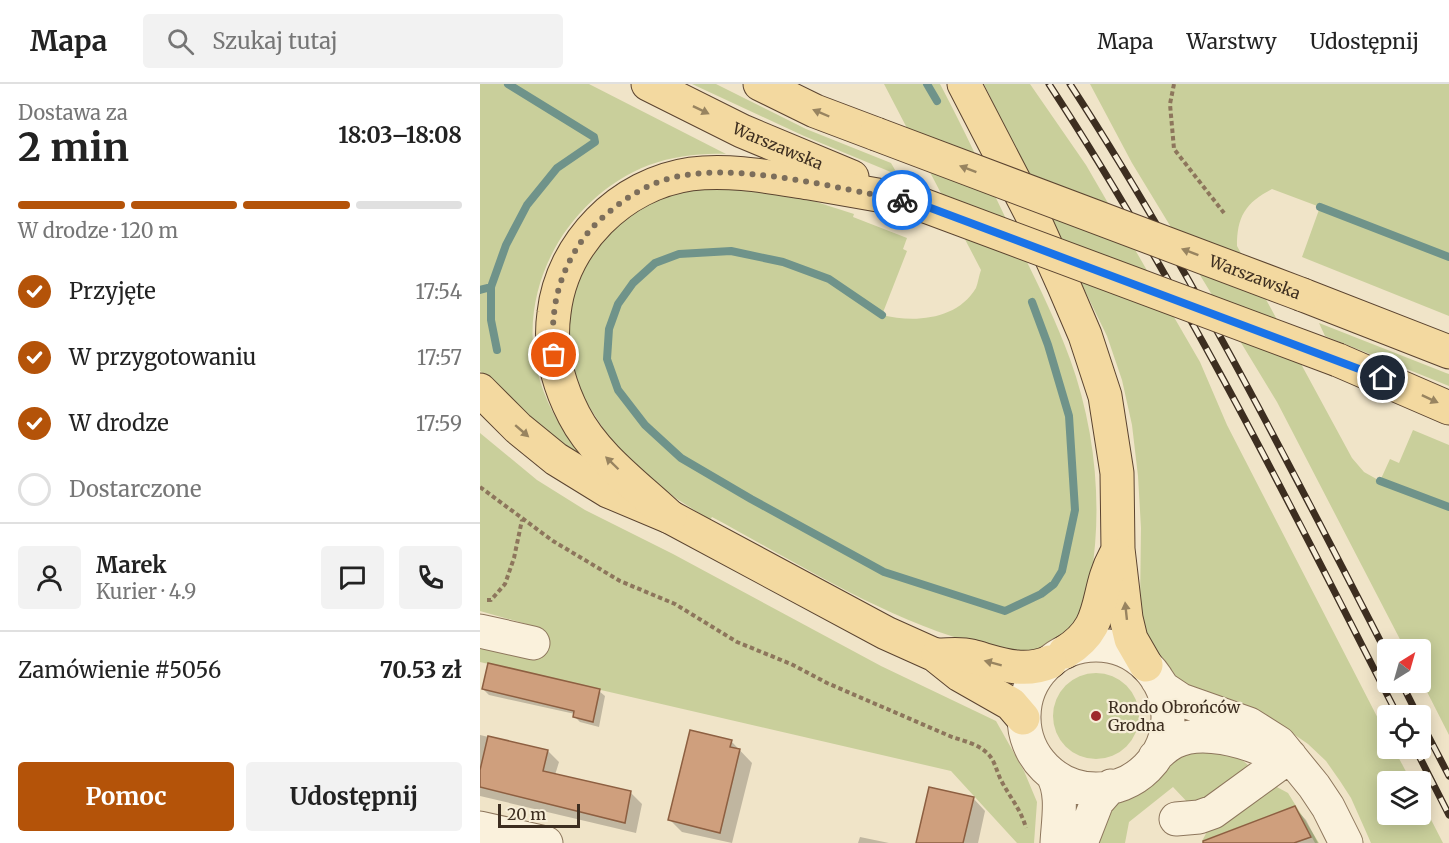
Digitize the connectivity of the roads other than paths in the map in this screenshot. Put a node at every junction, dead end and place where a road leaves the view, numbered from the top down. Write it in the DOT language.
graph roads {
  1 [pos="648,84"];
  2 [pos="760,84"];
  3 [pos="964,84"];
  4 [pos="912,201"];
  5 [pos="1346,310"];
  6 [pos="1449,340"];
  7 [pos="1449,352"];
  8 [pos="480,390"];
  9 [pos="1449,408"];
  10 [pos="670,517"];
  11 [pos="1118,549"];
  12 [pos="480,631"];
  13 [pos="533,643"];
  14 [pos="935,655"];
  15 [pos="1057,657"];
  16 [pos="1152,672"];
  17 [pos="1023,718"];
  18 [pos="1155,757"];
  19 [pos="1290,760"];
  20 [pos="1052,774"];
  21 [pos="1111,786"];
  22 [pos="1176,819"];
  23 [pos="480,828"];
  24 [pos="1042,839"];
  25 [pos="546,843"];
  26 [pos="1081,843"];
  27 [pos="1346,843"];
  1 -- 4 [label="main road, Warszawska, one-way"];
  5 -- 2 [label="main road, Warszawska, one-way, bridge"];
  3 -- 11 [label="main road"];
  4 -- 9 [label="main road, Warszawska, one-way, bridge"];
  10 -- 4 [label="main road, one-way"];
  5 -- 6 [label="main road"];
  5 -- 7 [label="main road, Warszawska"];
  8 -- 10 [label="main road, one-way"];
  10 -- 14 [label="main road"];
  11 -- 15 [label="main road"];
  16 -- 11 [label="main road, one-way"];
  12 -- 13 [label="street"];
  15 -- 14 [label="main road, one-way"];
  14 -- 17 [label="main road"];
  15 -- 16 [label="street"];
  15 -- 17 [label="street"];
  16 -- 18 [label="street"];
  16 -- 19 [label="street"];
  17 -- 20 [label="street"];
  18 -- 19 [label="street"];
  18 -- 21 [label="street"];
  19 -- 22 [label="street"];
  19 -- 27 [label="street"];
  20 -- 21 [label="street"];
  20 -- 24 [label="street"];
  21 -- 26 [label="street"];
  23 -- 25 [label="street"];
}
